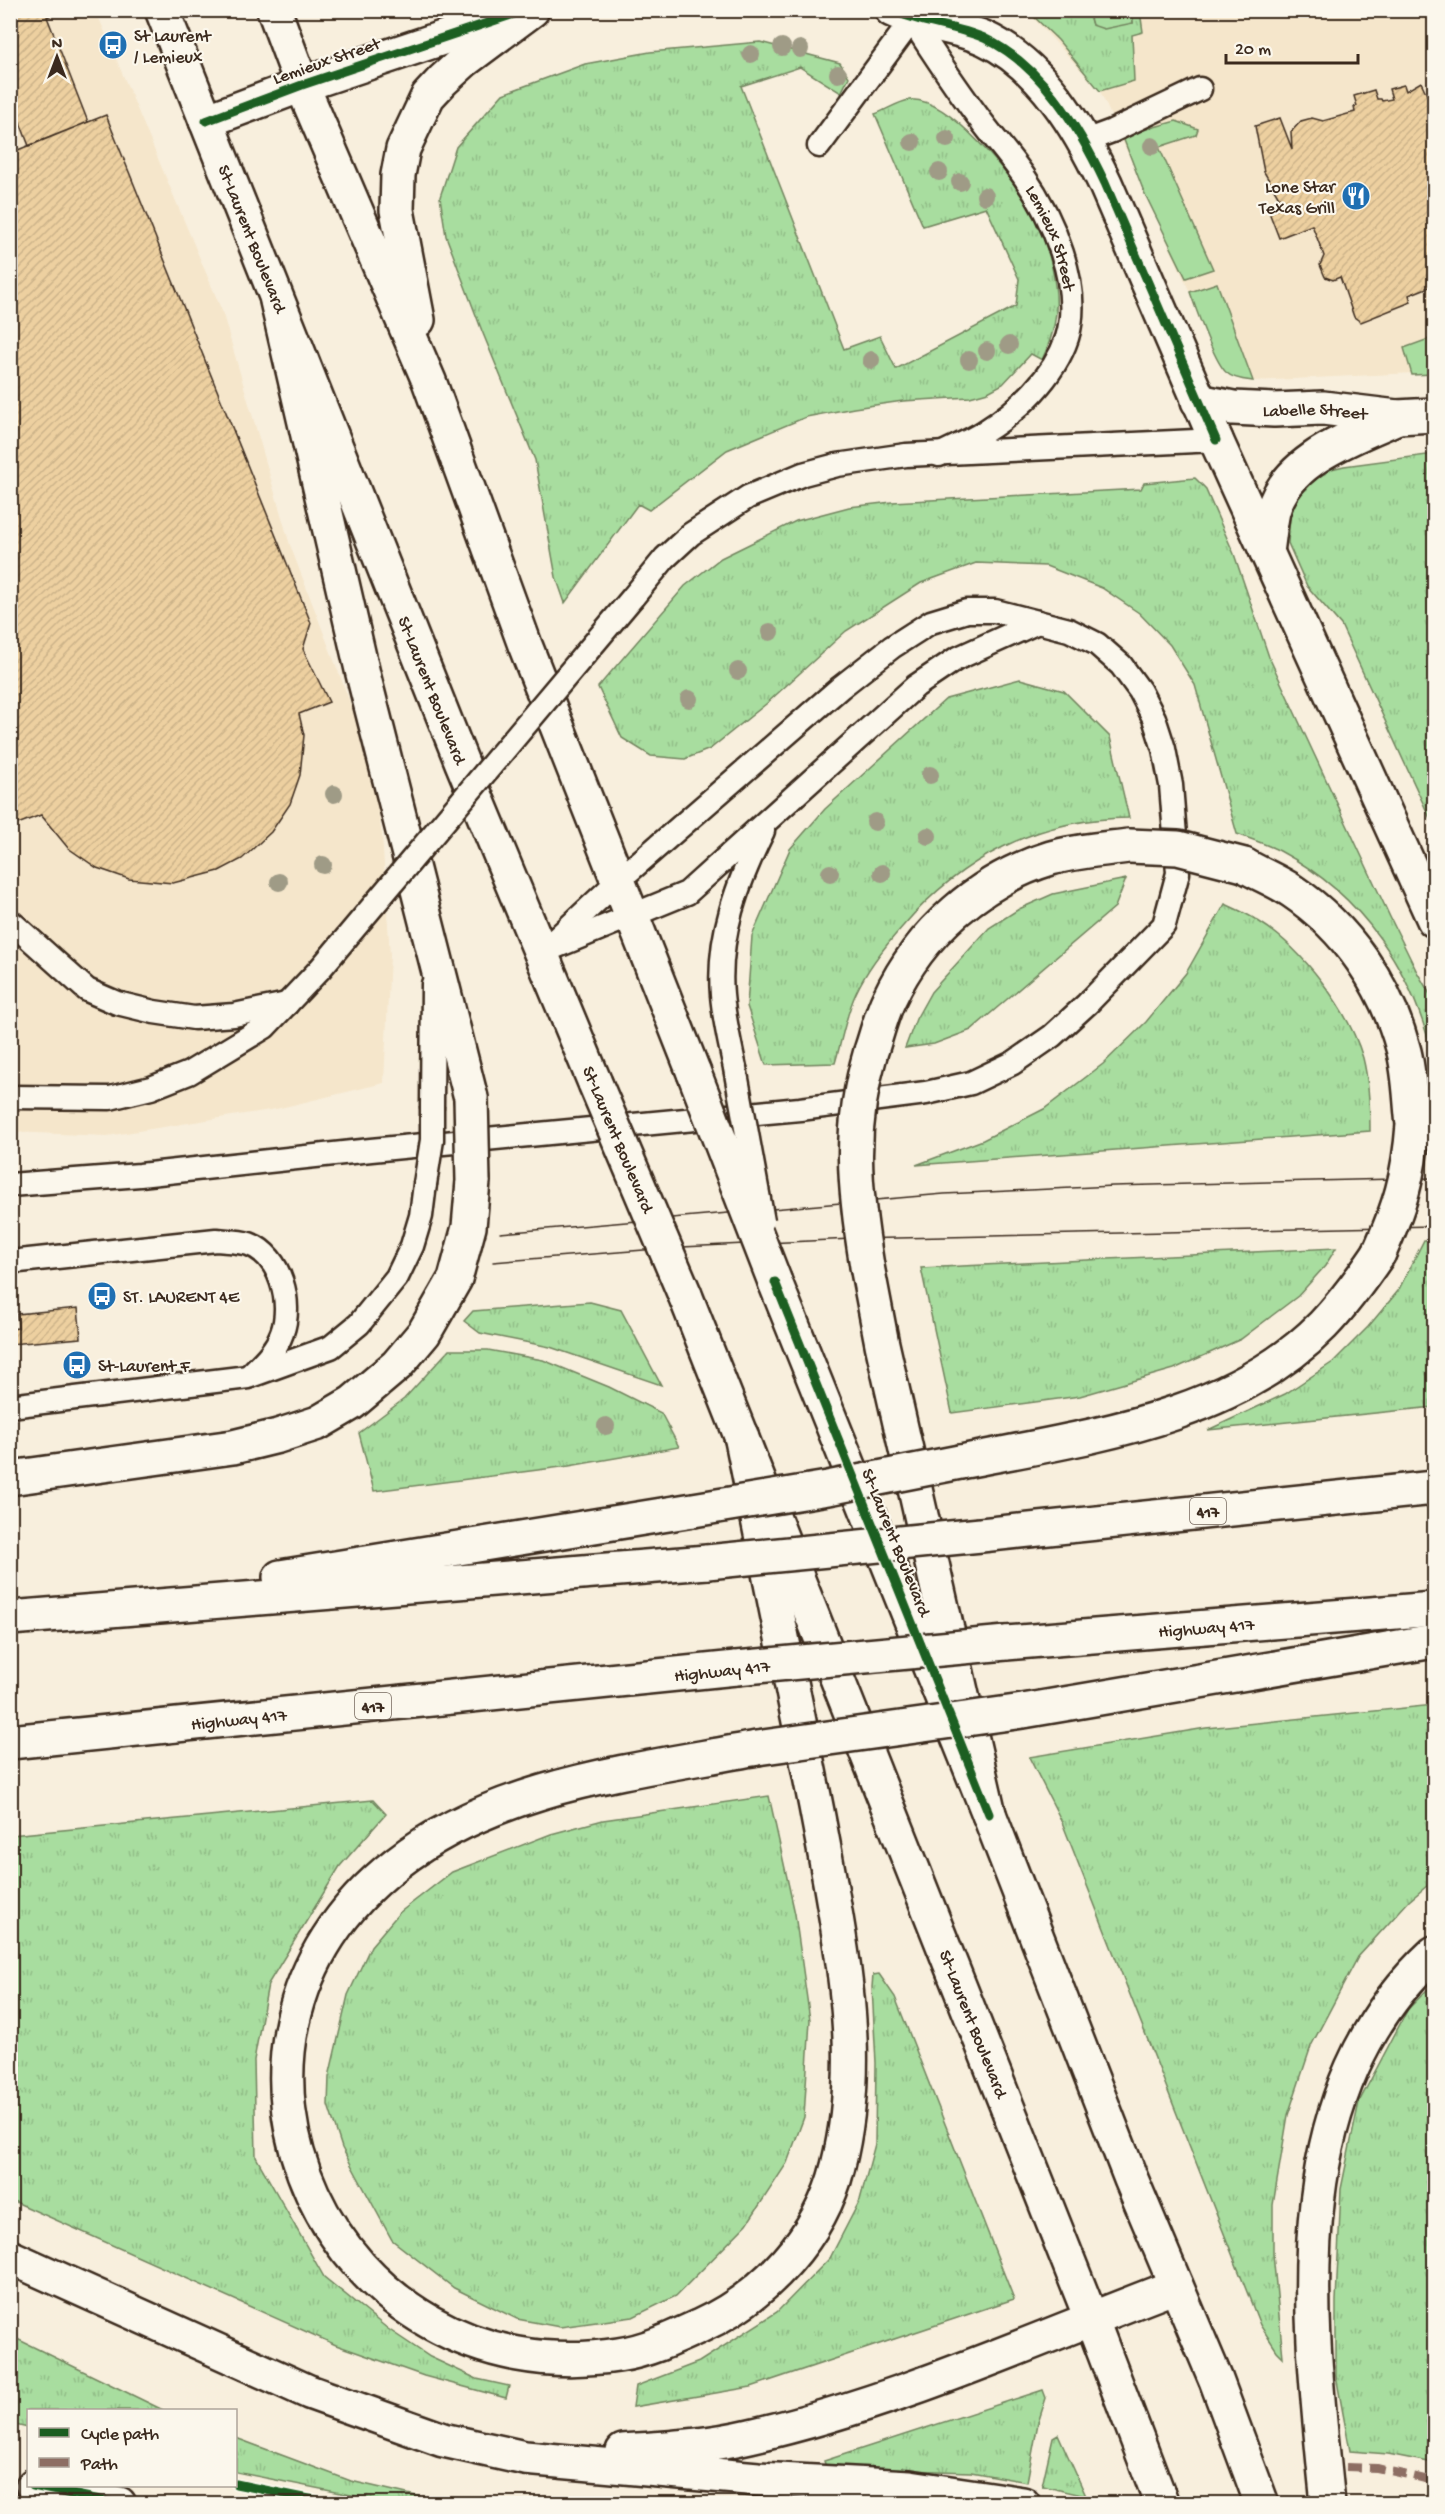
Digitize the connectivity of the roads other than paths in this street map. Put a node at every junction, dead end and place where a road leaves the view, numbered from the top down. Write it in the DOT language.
graph roads {
  1 [pos="162,10"];
  2 [pos="274,10"];
  3 [pos="526,10"];
  4 [pos="532,10"];
  5 [pos="902,15"];
  6 [pos="302,85"];
  7 [pos="1200,89"];
  8 [pos="206,121"];
  9 [pos="1085,141"];
  10 [pos="819,146"];
  11 [pos="277,301"];
  12 [pos="429,381"];
  13 [pos="1197,401"];
  14 [pos="1434,415"];
  15 [pos="1397,417"];
  16 [pos="1216,440"];
  17 [pos="939,455"];
  18 [pos="1267,552"];
  19 [pos="1038,622"];
  20 [pos="769,818"];
  21 [pos="619,880"];
  22 [pos="634,916"];
  23 [pos="1434,920"];
  24 [pos="10,921"];
  25 [pos="433,947"];
  26 [pos="542,952"];
  27 [pos="286,1004"];
  28 [pos="10,1097"];
  29 [pos="10,1185"];
  30 [pos="10,1262"];
  31 [pos="775,1282"];
  32 [pos="248,1377"];
  33 [pos="10,1406"];
  34 [pos="741,1435"];
  35 [pos="10,1478"];
  36 [pos="1434,1488"];
  37 [pos="1434,1609"];
  38 [pos="45,1615"];
  39 [pos="10,1618"];
  40 [pos="1434,1641"];
  41 [pos="10,1742"];
  42 [pos="989,1814"];
  43 [pos="1434,1953"];
  44 [pos="10,2257"];
  45 [pos="1176,2286"];
  46 [pos="1091,2318"];
  47 [pos="525,2458"];
  48 [pos="10,2481"];
  49 [pos="27,2485"];
  50 [pos="38,2487"];
  51 [pos="119,2504"];
  52 [pos="1023,2504"];
  53 [pos="1162,2504"];
  54 [pos="1262,2504"];
  55 [pos="1328,2504"];
  1 -- 8 [label="main road, St-Laurent Boulevard"];
  2 -- 6 [label="main road, St-Laurent Boulevard"];
  3 -- 6 [label="main road, Lemieux Street"];
  4 -- 12 [label="main road"];
  5 -- 9 [label="main road"];
  5 -- 10 [label="lane"];
  5 -- 17 [label="lane, Lemieux Street"];
  6 -- 8 [label="main road, Lemieux Street"];
  6 -- 12 [label="main road, St-Laurent Boulevard"];
  7 -- 9 [label="lane"];
  8 -- 11 [label="main road, St-Laurent Boulevard"];
  9 -- 13 [label="main road"];
  11 -- 25 [label="main road"];
  11 -- 26 [label="main road, St-Laurent Boulevard"];
  12 -- 21 [label="main road, St-Laurent Boulevard"];
  13 -- 15 [label="main road, Labelle Street"];
  13 -- 16 [label="main road"];
  14 -- 15 [label="main road, Labelle Street"];
  15 -- 18 [label="main road"];
  16 -- 17 [label="lane"];
  16 -- 18 [label="main road"];
  17 -- 27 [label="lane, bridge"];
  18 -- 23 [label="main road"];
  19 -- 20 [label="lane"];
  19 -- 21 [label="lane"];
  19 -- 29 [label="lane"];
  20 -- 22 [label="lane"];
  20 -- 31 [label="lane, bridge"];
  21 -- 22 [label="main road, St-Laurent Boulevard"];
  21 -- 26 [label="lane"];
  22 -- 26 [label="lane"];
  22 -- 31 [label="main road, St-Laurent Boulevard, bridge"];
  24 -- 27 [label="lane"];
  25 -- 32 [label="lane, bridge"];
  25 -- 35 [label="main road, bridge"];
  26 -- 34 [label="main road, St-Laurent Boulevard, bridge"];
  27 -- 28 [label="lane"];
  30 -- 32 [label="lane"];
  31 -- 42 [label="main road, St-Laurent Boulevard"];
  32 -- 33 [label="lane"];
  34 -- 40 [label="main road, bridge"];
  34 -- 46 [label="main road, St-Laurent Boulevard"];
  36 -- 38 [label="main road, 417, bridge"];
  37 -- 41 [label="main road, Highway 417 / 417, bridge"];
  38 -- 39 [label="main road, 417"];
  38 -- 42 [label="main road, bridge"];
  42 -- 45 [label="main road, St-Laurent Boulevard"];
  43 -- 55 [label="main road"];
  44 -- 47 [label="main road"];
  45 -- 46 [label="main road"];
  45 -- 54 [label="main road, St-Laurent Boulevard"];
  46 -- 47 [label="main road"];
  46 -- 53 [label="main road, St-Laurent Boulevard"];
  47 -- 52 [label="main road"];
  48 -- 49 [label="main road"];
  50 -- 51 [label="main road"];
}
